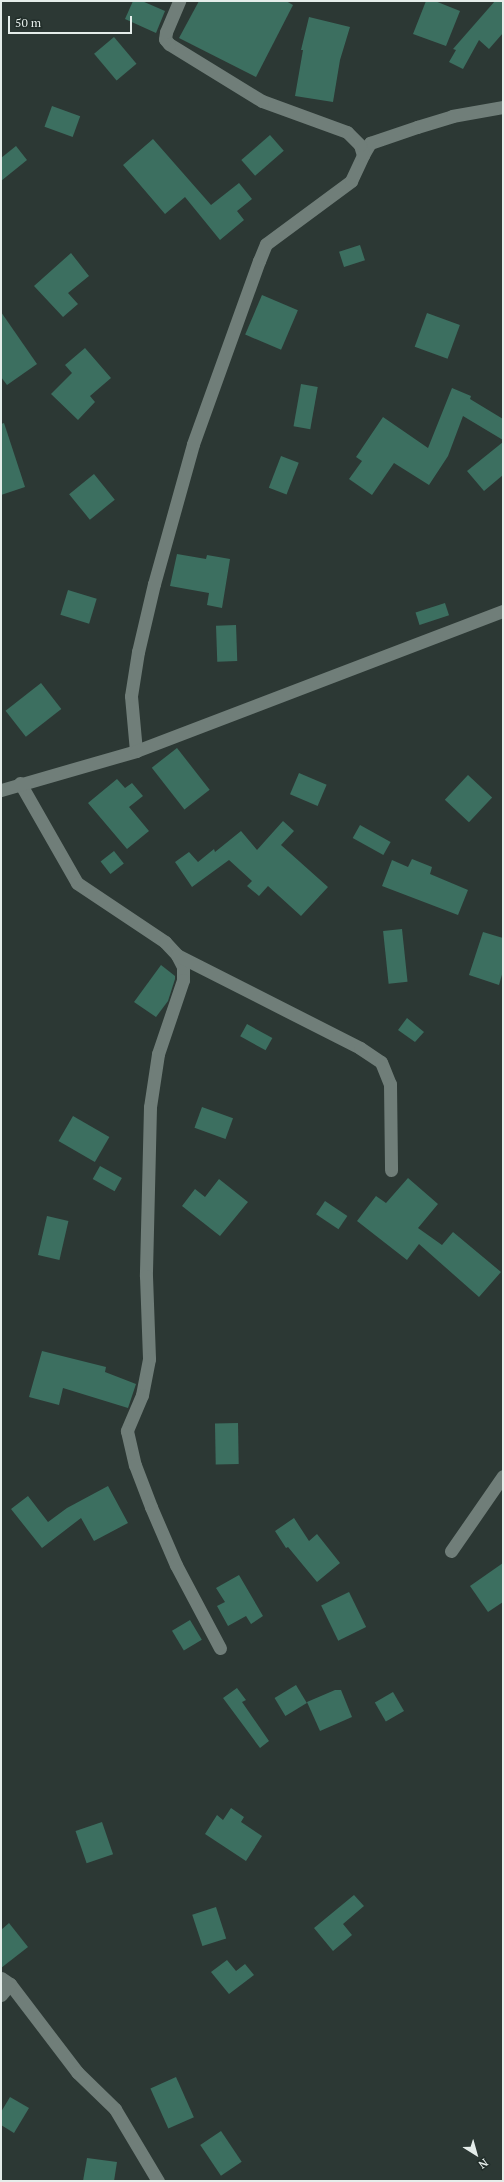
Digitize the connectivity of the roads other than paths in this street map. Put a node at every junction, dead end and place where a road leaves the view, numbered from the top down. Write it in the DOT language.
graph roads {
  1 [pos="178,1"];
  2 [pos="503,107"];
  3 [pos="363,155"];
  4 [pos="503,611"];
  5 [pos="136,751"];
  6 [pos="20,783"];
  7 [pos="1,790"];
  8 [pos="177,954"];
  9 [pos="391,1170"];
  10 [pos="503,1476"];
  11 [pos="451,1551"];
  12 [pos="220,1648"];
  13 [pos="6,1981"];
  14 [pos="1,1995"];
  15 [pos="158,2181"];
  1 -- 3 [label="street"];
  2 -- 3 [label="street"];
  3 -- 5 [label="street"];
  4 -- 5 [label="street"];
  5 -- 6 [label="street"];
  6 -- 7 [label="street"];
  6 -- 8 [label="street"];
  8 -- 9 [label="street"];
  8 -- 12 [label="street"];
  10 -- 11 [label="street"];
  13 -- 14 [label="street"];
  13 -- 15 [label="street"];
}
